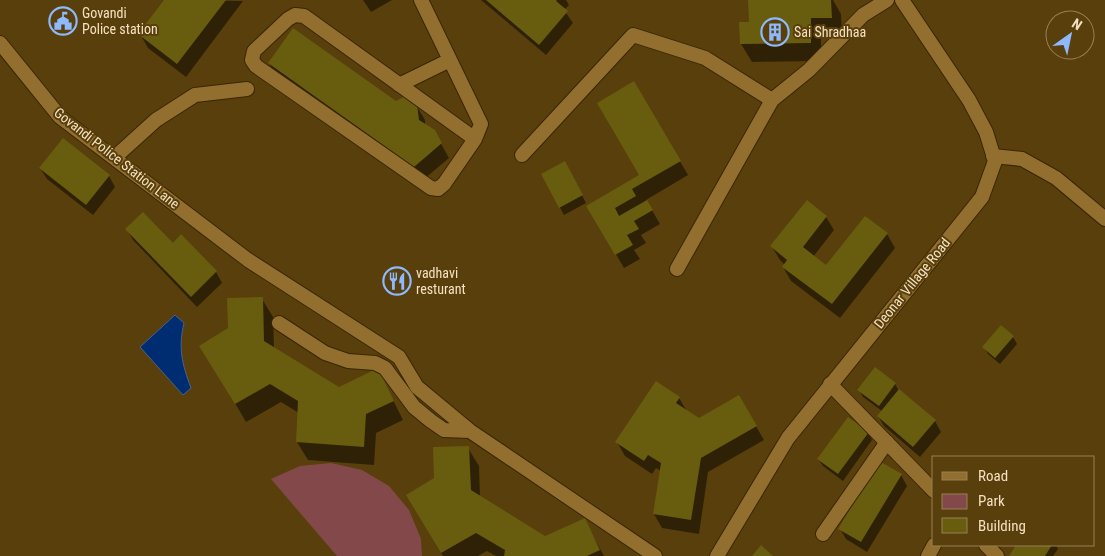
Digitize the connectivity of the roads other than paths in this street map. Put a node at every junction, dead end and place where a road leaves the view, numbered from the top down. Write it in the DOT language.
graph roads {
  1 [pos="421,0"];
  2 [pos="887,0"];
  3 [pos="902,0"];
  4 [pos="0,43"];
  5 [pos="450,60"];
  6 [pos="399,84"];
  7 [pos="246,89"];
  8 [pos="772,100"];
  9 [pos="474,139"];
  10 [pos="522,155"];
  11 [pos="993,156"];
  12 [pos="114,158"];
  13 [pos="1105,219"];
  14 [pos="677,269"];
  15 [pos="279,323"];
  16 [pos="830,384"];
  17 [pos="470,431"];
  18 [pos="887,442"];
  19 [pos="932,489"];
  20 [pos="823,534"];
  21 [pos="987,546"];
  22 [pos="654,556"];
  23 [pos="717,556"];
  24 [pos="997,556"];
  1 -- 5 [label="street"];
  2 -- 8 [label="street"];
  3 -- 11 [label="street, Deonar Village Road"];
  4 -- 12 [label="street, Govandi Police Station Lane"];
  5 -- 6 [label="street"];
  5 -- 9 [label="street"];
  6 -- 9 [label="street"];
  6 -- 9 [label="street"];
  7 -- 12 [label="street"];
  8 -- 10 [label="street"];
  8 -- 14 [label="street"];
  11 -- 13 [label="street"];
  11 -- 16 [label="street, Deonar Village Road"];
  12 -- 17 [label="street, Govandi Police Station Lane"];
  15 -- 17 [label="street"];
  16 -- 18 [label="street"];
  16 -- 23 [label="street, Deonar Village Road"];
  17 -- 22 [label="street, Govandi Police Station Lane"];
  18 -- 19 [label="street"];
  18 -- 20 [label="street"];
  21 -- 24 [label="street"];
}
